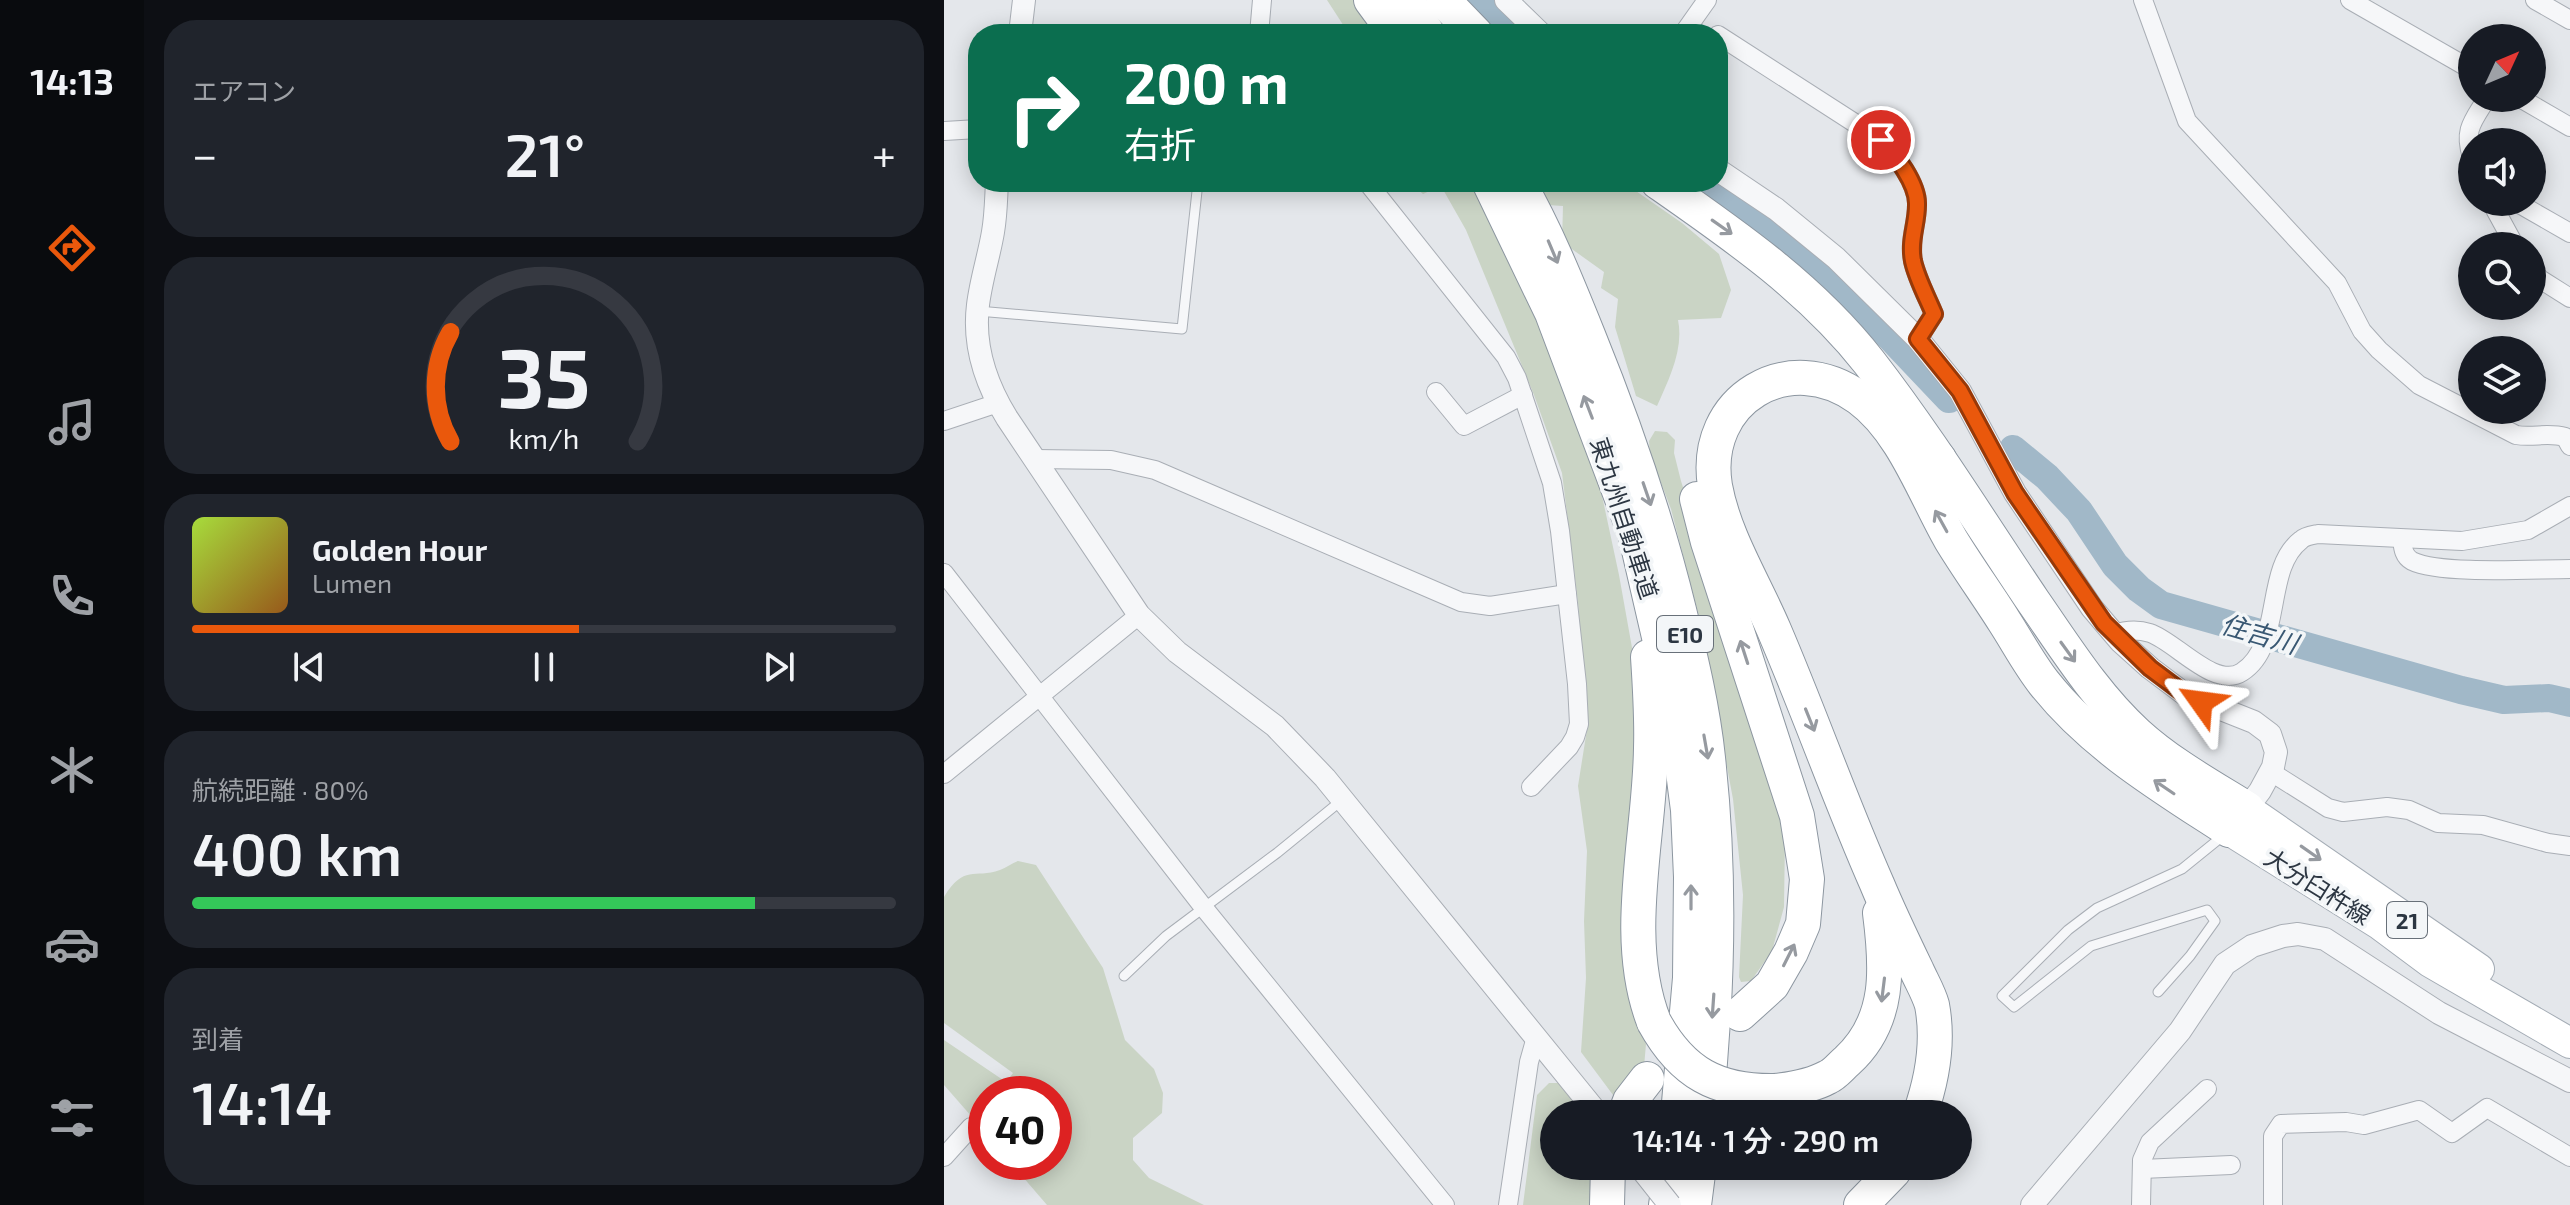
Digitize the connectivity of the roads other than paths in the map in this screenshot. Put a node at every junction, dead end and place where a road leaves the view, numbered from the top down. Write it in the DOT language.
graph roads {
  1 [pos="1024,0"];
  2 [pos="1262,0"];
  3 [pos="1371,0"];
  4 [pos="1406,0"];
  5 [pos="1443,0"];
  6 [pos="1506,0"];
  7 [pos="1707,0"];
  8 [pos="2143,0"];
  9 [pos="2350,0"];
  10 [pos="2535,0"];
  11 [pos="2570,20"];
  12 [pos="1021,24"];
  13 [pos="1260,24"];
  14 [pos="1389,24"];
  15 [pos="1422,24"];
  16 [pos="1466,24"];
  17 [pos="1531,24"];
  18 [pos="1689,24"];
  19 [pos="1728,41"];
  20 [pos="2458,62"];
  21 [pos="2544,112"];
  22 [pos="2570,127"];
  23 [pos="968,130"];
  24 [pos="944,131"];
  25 [pos="1728,177"];
  26 [pos="996,192"];
  27 [pos="1197,192"];
  28 [pos="1375,192"];
  29 [pos="1494,192"];
  30 [pos="1523,192"];
  31 [pos="1672,192"];
  32 [pos="2540,216"];
  33 [pos="2570,233"];
  34 [pos="2546,283"];
  35 [pos="2570,298"];
  36 [pos="977,311"];
  37 [pos="1918,339"];
  38 [pos="1436,392"];
  39 [pos="1523,395"];
  40 [pos="998,403"];
  41 [pos="944,421"];
  42 [pos="2570,446"];
  43 [pos="1035,459"];
  44 [pos="1939,459"];
  45 [pos="2570,506"];
  46 [pos="1635,533"];
  47 [pos="2402,539"];
  48 [pos="2570,569"];
  49 [pos="944,573"];
  50 [pos="1567,594"];
  51 [pos="1139,615"];
  52 [pos="2114,634"];
  53 [pos="1041,698"];
  54 [pos="2271,772"];
  55 [pos="944,774"];
  56 [pos="1531,787"];
  57 [pos="1343,800"];
  58 [pos="2238,820"];
  59 [pos="2570,846"];
  60 [pos="1877,885"];
  61 [pos="1204,908"];
  62 [pos="1124,976"];
  63 [pos="2158,992"];
  64 [pos="1740,1014"];
  65 [pos="2570,1024"];
  66 [pos="1536,1037"];
  67 [pos="2570,1043"];
  68 [pos="1647,1079"];
  69 [pos="2570,1081"];
  70 [pos="2207,1089"];
  71 [pos="1587,1100"];
  72 [pos="1631,1100"];
  73 [pos="1679,1100"];
  74 [pos="1706,1100"];
  75 [pos="1925,1100"];
  76 [pos="968,1130"];
  77 [pos="944,1157"];
  78 [pos="2570,1157"];
  79 [pos="2231,1165"];
  80 [pos="2142,1169"];
  81 [pos="1608,1180"];
  82 [pos="1649,1180"];
  83 [pos="1671,1180"];
  84 [pos="1697,1180"];
  85 [pos="1885,1180"];
  86 [pos="1445,1205"];
  87 [pos="1508,1205"];
  88 [pos="1607,1205"];
  89 [pos="1668,1205"];
  90 [pos="1694,1205"];
  91 [pos="1861,1205"];
  92 [pos="2032,1205"];
  93 [pos="2141,1205"];
  94 [pos="2273,1205"];
  1 -- 12 [label="street"];
  2 -- 13 [label="street"];
  3 -- 14 [label="highway"];
  4 -- 15 [label="highway"];
  5 -- 16 [label="highway"];
  6 -- 17 [label="street"];
  7 -- 18 [label="street"];
  8 -- 42 [label="street"];
  9 -- 20 [label="street"];
  10 -- 11 [label="street"];
  19 -- 37 [label="street"];
  21 -- 22 [label="street"];
  23 -- 24 [label="street"];
  25 -- 37 [label="street"];
  26 -- 36 [label="street"];
  27 -- 36 [label="lane"];
  28 -- 39 [label="street"];
  46 -- 29 [label="highway, 東九州自動車道 / E10, one-way"];
  30 -- 74 [label="highway, 東九州自動車道 / E10, one-way"];
  31 -- 44 [label="highway, one-way"];
  32 -- 33 [label="street"];
  34 -- 35 [label="street"];
  36 -- 40 [label="street"];
  37 -- 52 [label="street"];
  38 -- 39 [label="street"];
  39 -- 50 [label="street"];
  40 -- 41 [label="street"];
  40 -- 43 [label="street"];
  43 -- 50 [label="street"];
  43 -- 51 [label="street"];
  44 -- 58 [label="highway, one-way"];
  64 -- 44 [label="highway, one-way"];
  45 -- 47 [label="street"];
  60 -- 46 [label="highway, one-way, bridge"];
  73 -- 46 [label="highway, 東九州自動車道 / E10, one-way"];
  47 -- 48 [label="street"];
  47 -- 52 [label="street"];
  49 -- 53 [label="street"];
  50 -- 56 [label="street"];
  51 -- 53 [label="street"];
  51 -- 57 [label="street"];
  52 -- 54 [label="street"];
  53 -- 55 [label="street"];
  53 -- 61 [label="street"];
  54 -- 58 [label="street"];
  54 -- 59 [label="street"];
  57 -- 61 [label="lane"];
  57 -- 66 [label="street"];
  58 -- 60 [label="highway, one-way"];
  58 -- 63 [label="lane"];
  58 -- 65 [label="main road, 大分臼杵線 / 21, one-way"];
  58 -- 67 [label="main road, 大分臼杵線 / 21"];
  60 -- 75 [label="highway"];
  61 -- 62 [label="lane"];
  61 -- 86 [label="street"];
  66 -- 71 [label="street"];
  66 -- 87 [label="street"];
  68 -- 72 [label="highway"];
  69 -- 92 [label="street"];
  70 -- 80 [label="street"];
  76 -- 77 [label="street"];
  78 -- 94 [label="street"];
  79 -- 80 [label="street"];
  80 -- 93 [label="street"];
  81 -- 88 [label="highway"];
  82 -- 89 [label="street, bridge"];
  83 -- 89 [label="highway"];
  84 -- 90 [label="highway"];
  85 -- 91 [label="highway"];
}
